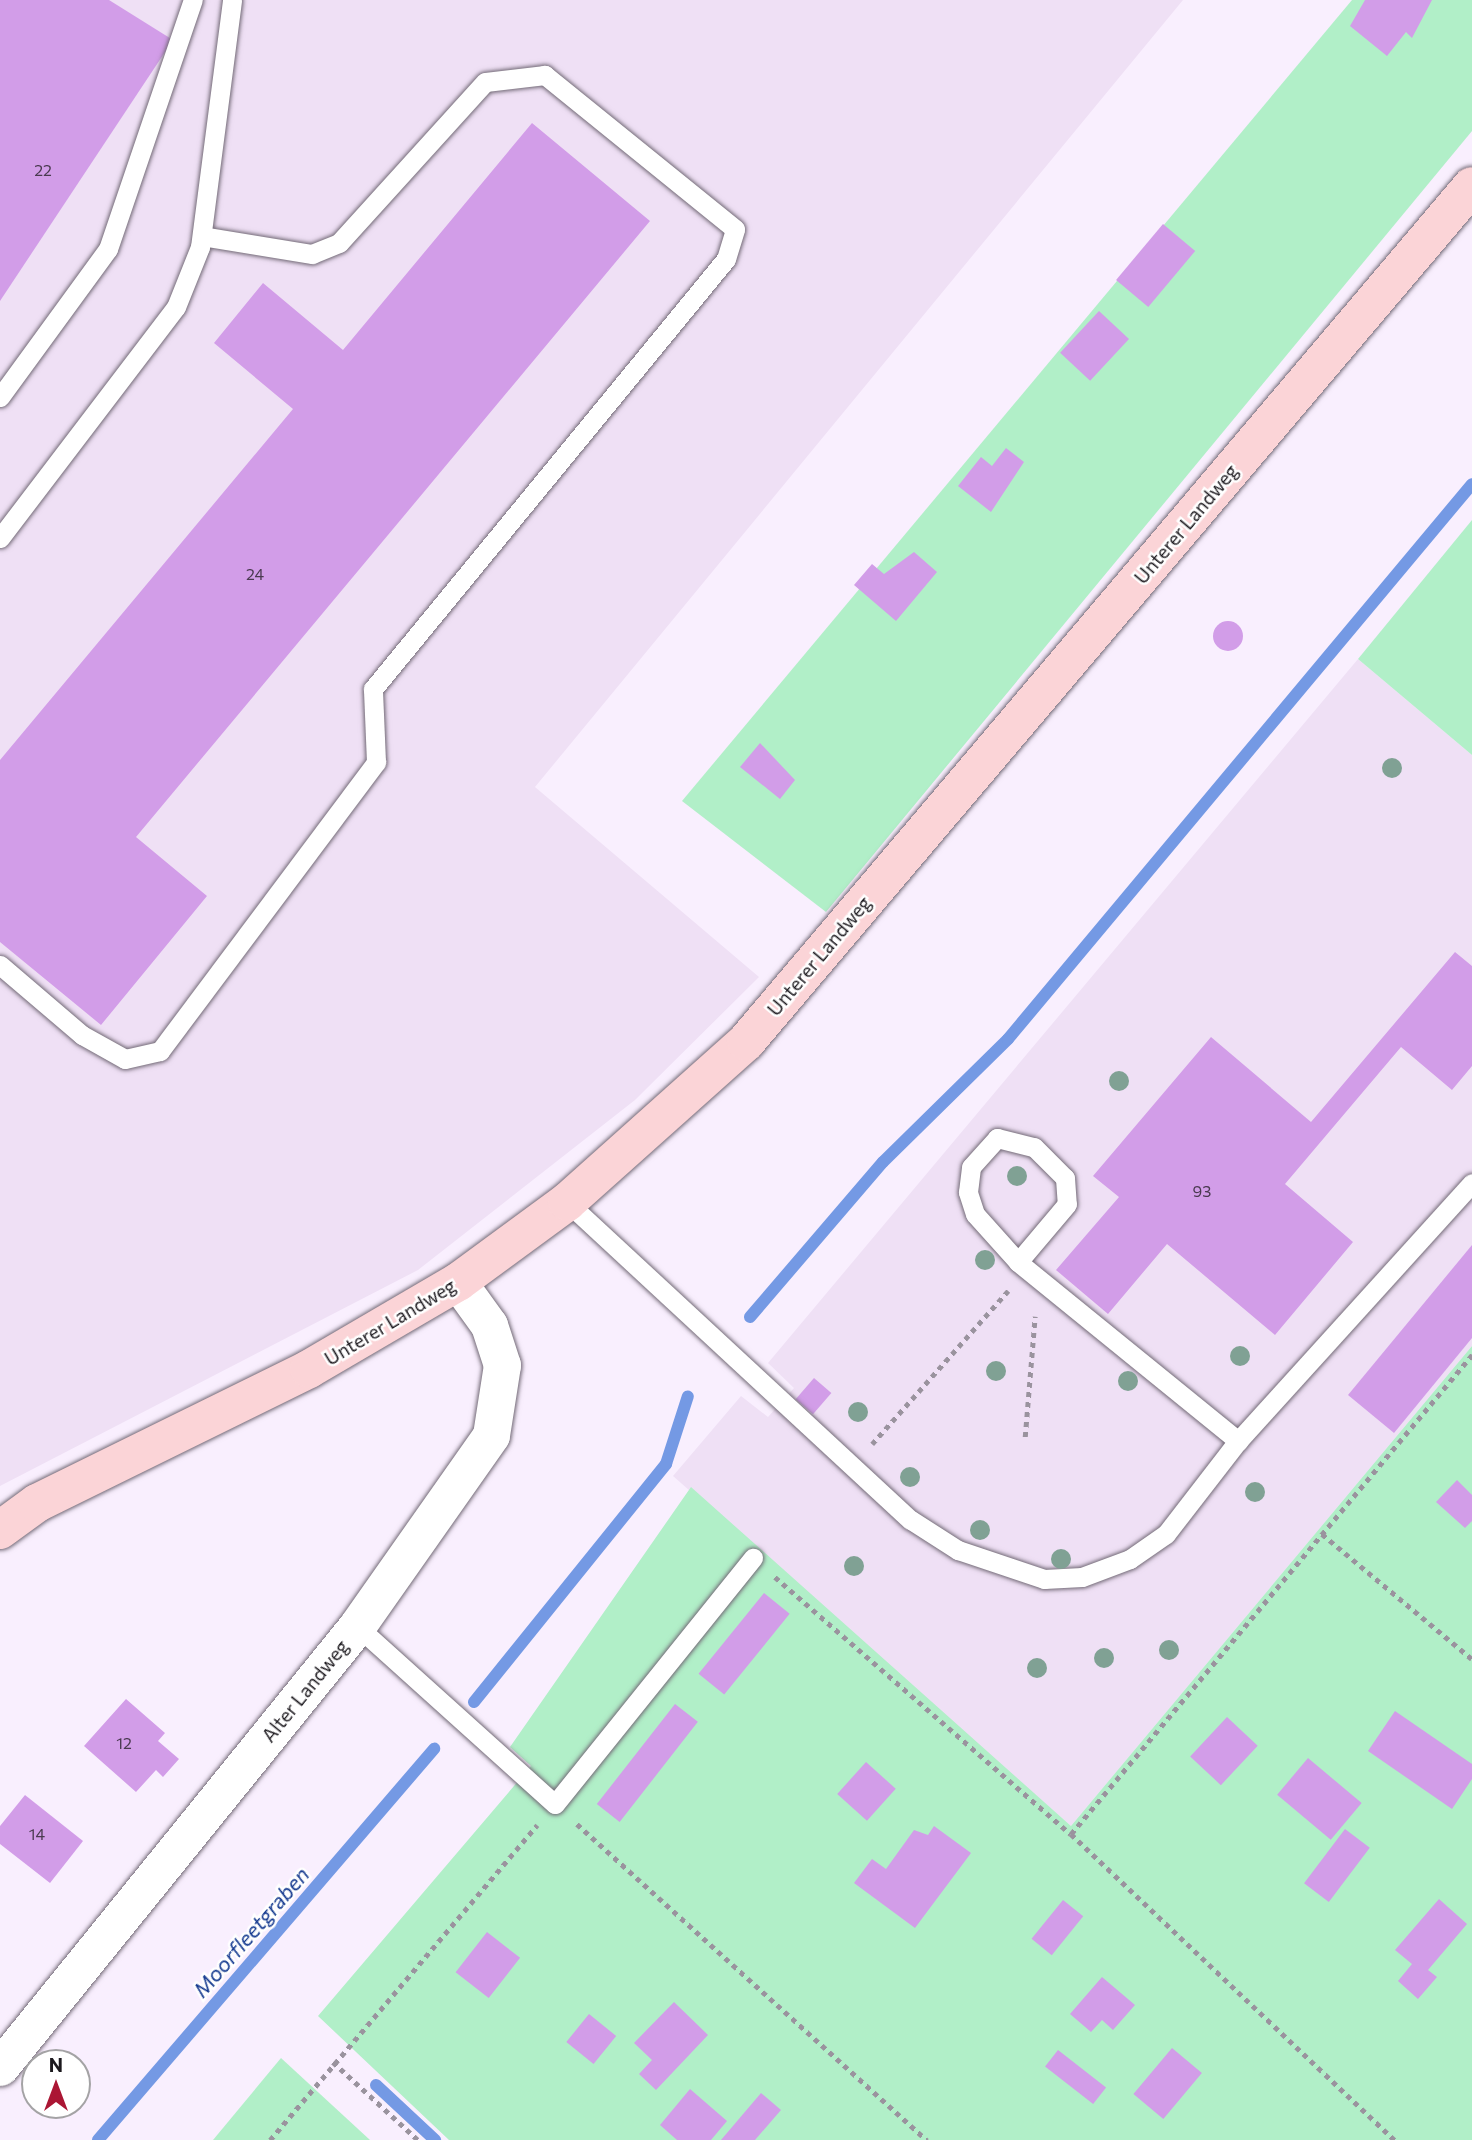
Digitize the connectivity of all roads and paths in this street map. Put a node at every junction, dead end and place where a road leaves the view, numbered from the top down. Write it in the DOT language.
graph roads {
  1 [pos="193,0"];
  2 [pos="232,0"];
  3 [pos="1472,186"];
  4 [pos="202,236"];
  5 [pos="0,397"];
  6 [pos="0,538"];
  7 [pos="0,965"];
  8 [pos="1472,1182"];
  9 [pos="567,1202"];
  10 [pos="1028,1271"];
  11 [pos="458,1282"];
  12 [pos="1472,1355"];
  13 [pos="1025,1437"];
  14 [pos="875,1440"];
  15 [pos="1238,1441"];
  16 [pos="0,1530"];
  17 [pos="1322,1534"];
  18 [pos="753,1558"];
  19 [pos="357,1626"];
  20 [pos="1472,1658"];
  21 [pos="555,1804"];
  22 [pos="1071,1834"];
  23 [pos="333,2062"];
  24 [pos="0,2067"];
  25 [pos="270,2140"];
  26 [pos="418,2140"];
  27 [pos="928,2140"];
  28 [pos="1395,2140"];
  1 -- 5 [label="lane"];
  2 -- 4 [label="lane"];
  3 -- 9 [label="main road, Unterer Landweg"];
  4 -- 6 [label="lane"];
  4 -- 7 [label="lane"];
  8 -- 15 [label="lane"];
  9 -- 11 [label="main road, Unterer Landweg"];
  9 -- 15 [label="lane"];
  10 -- 10 [label="lane"];
  10 -- 13 [label="path"];
  10 -- 14 [label="path"];
  10 -- 15 [label="lane"];
  11 -- 16 [label="main road, Unterer Landweg"];
  11 -- 19 [label="street, Alter Landweg"];
  12 -- 17 [label="path"];
  17 -- 20 [label="path"];
  17 -- 22 [label="path"];
  18 -- 21 [label="lane"];
  18 -- 22 [label="path"];
  19 -- 21 [label="lane"];
  19 -- 24 [label="street, Alter Landweg"];
  21 -- 23 [label="path"];
  21 -- 27 [label="path"];
  22 -- 28 [label="path"];
  23 -- 25 [label="path"];
  23 -- 26 [label="path"];
}
